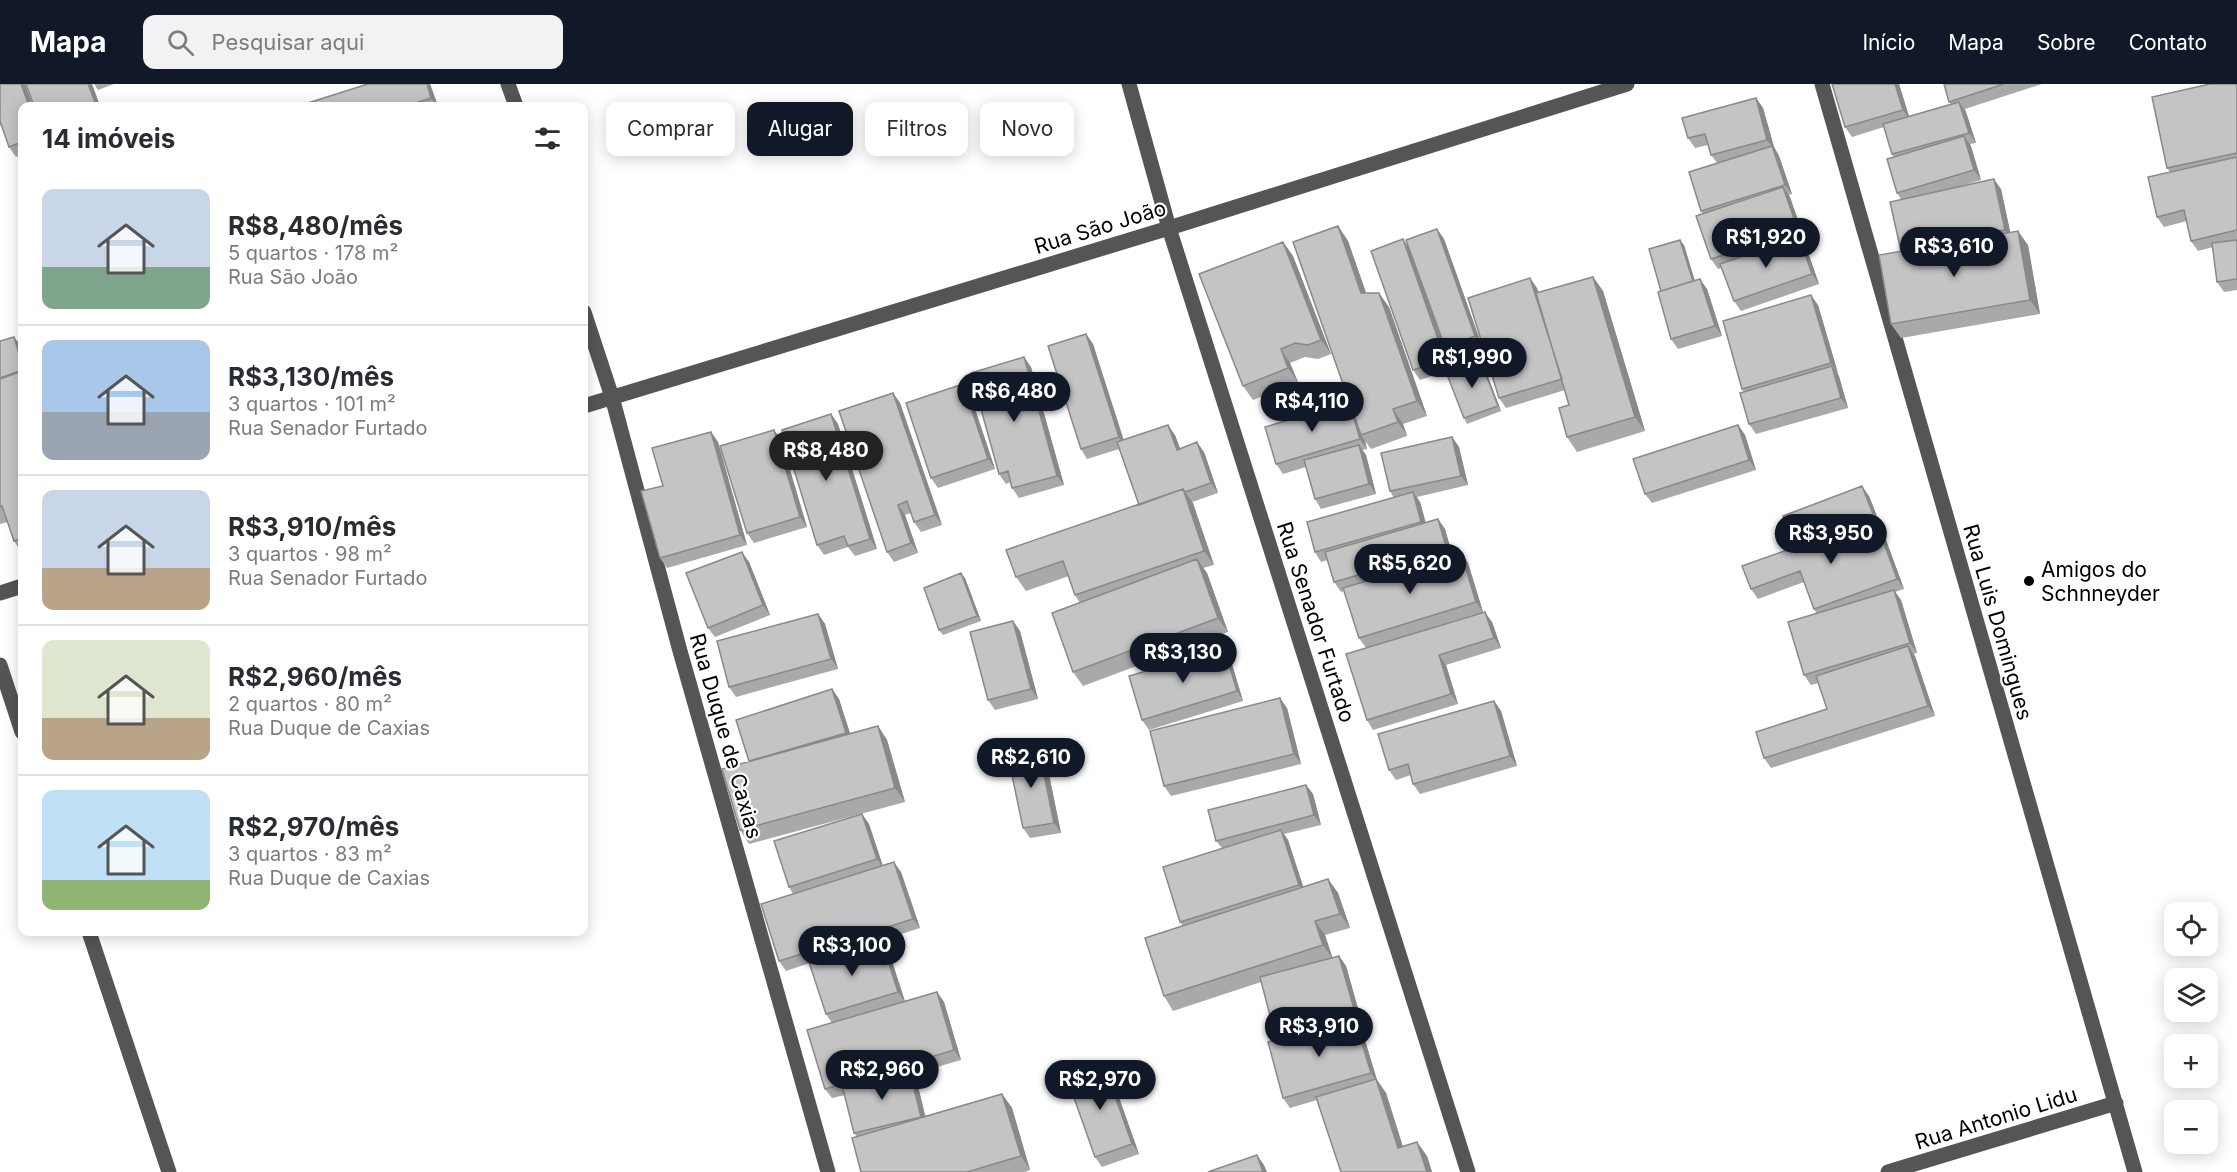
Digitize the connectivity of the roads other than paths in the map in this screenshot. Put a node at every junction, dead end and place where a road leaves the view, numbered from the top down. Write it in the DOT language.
graph roads {
  1 [pos="508,84"];
  2 [pos="1129,84"];
  3 [pos="1627,84"];
  4 [pos="1822,84"];
  5 [pos="515,102"];
  6 [pos="1169,228"];
  7 [pos="588,324"];
  8 [pos="612,397"];
  9 [pos="588,405"];
  10 [pos="18,587"];
  11 [pos="0,593"];
  12 [pos="0,665"];
  13 [pos="18,720"];
  14 [pos="90,936"];
  15 [pos="2116,1104"];
  16 [pos="169,1172"];
  17 [pos="828,1172"];
  18 [pos="1468,1172"];
  19 [pos="1888,1172"];
  20 [pos="2135,1172"];
  1 -- 5 [label="street"];
  2 -- 6 [label="street, Rua Senador Furtado"];
  3 -- 6 [label="street, Rua São João"];
  4 -- 15 [label="street, Rua Luis Domingues"];
  6 -- 8 [label="street, Rua São João"];
  6 -- 18 [label="street, Rua Senador Furtado"];
  7 -- 8 [label="street, Rua Duque de Caxias"];
  8 -- 9 [label="street, Rua São João"];
  8 -- 17 [label="street, Rua Duque de Caxias"];
  10 -- 11 [label="street"];
  12 -- 13 [label="street"];
  14 -- 16 [label="street"];
  15 -- 19 [label="street, Rua Antonio Lidu"];
  15 -- 20 [label="street, Rua Luis Domingues"];
}
